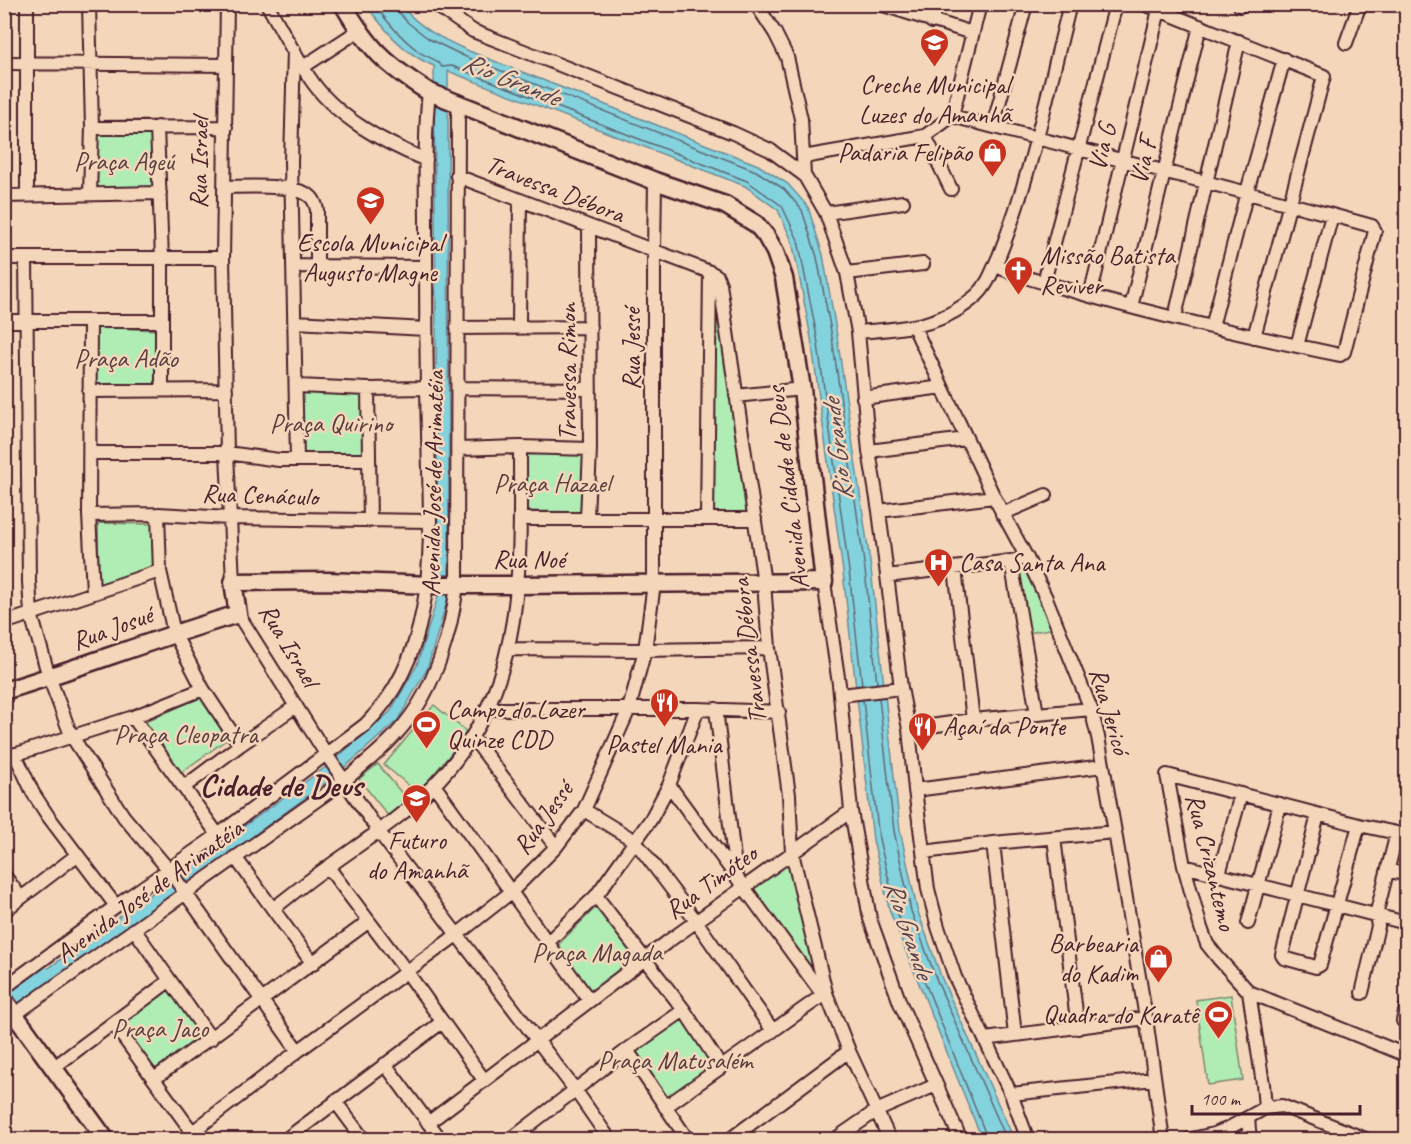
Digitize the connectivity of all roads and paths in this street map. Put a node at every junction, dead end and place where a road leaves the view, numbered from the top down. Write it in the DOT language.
graph roads {
  1 [pos="27,4"];
  2 [pos="89,4"];
  3 [pos="227,4"];
  4 [pos="267,4"];
  5 [pos="343,4"];
  6 [pos="434,4"];
  7 [pos="756,4"];
  8 [pos="937,4"];
  9 [pos="980,4"];
  10 [pos="1026,4"];
  11 [pos="1070,4"];
  12 [pos="1116,4"];
  13 [pos="1144,4"];
  14 [pos="1360,4"];
  15 [pos="888,6"];
  16 [pos="1159,10"];
  17 [pos="932,22"];
  18 [pos="1200,26"];
  19 [pos="358,31"];
  20 [pos="972,33"];
  21 [pos="1239,41"];
  22 [pos="1346,44"];
  23 [pos="294,50"];
  24 [pos="1284,59"];
  25 [pos="4,63"];
  26 [pos="27,63"];
  27 [pos="90,64"];
  28 [pos="226,65"];
  29 [pos="303,67"];
  30 [pos="431,93"];
  31 [pos="454,103"];
  32 [pos="952,116"];
  33 [pos="993,126"];
  34 [pos="157,127"];
  35 [pos="226,127"];
  36 [pos="92,128"];
  37 [pos="925,136"];
  38 [pos="1036,137"];
  39 [pos="1080,149"];
  40 [pos="803,157"];
  41 [pos="1122,159"];
  42 [pos="426,160"];
  43 [pos="1163,170"];
  44 [pos="804,175"];
  45 [pos="457,176"];
  46 [pos="655,181"];
  47 [pos="1206,182"];
  48 [pos="224,187"];
  49 [pos="292,189"];
  50 [pos="951,189"];
  51 [pos="1246,192"];
  52 [pos="90,194"];
  53 [pos="160,194"];
  54 [pos="4,196"];
  55 [pos="27,196"];
  56 [pos="520,200"];
  57 [pos="903,202"];
  58 [pos="1289,204"];
  59 [pos="826,213"];
  60 [pos="1332,215"];
  61 [pos="589,226"];
  62 [pos="654,252"];
  63 [pos="4,258"];
  64 [pos="26,258"];
  65 [pos="223,258"];
  66 [pos="162,259"];
  67 [pos="923,264"];
  68 [pos="317,265"];
  69 [pos="995,265"];
  70 [pos="293,266"];
  71 [pos="426,267"];
  72 [pos="710,272"];
  73 [pos="847,273"];
  74 [pos="1044,282"];
  75 [pos="1090,296"];
  76 [pos="1131,307"];
  77 [pos="1175,317"];
  78 [pos="28,320"];
  79 [pos="4,321"];
  80 [pos="90,321"];
  81 [pos="161,321"];
  82 [pos="295,322"];
  83 [pos="519,327"];
  84 [pos="590,327"];
  85 [pos="914,327"];
  86 [pos="1212,327"];
  87 [pos="457,328"];
  88 [pos="426,329"];
  89 [pos="858,332"];
  90 [pos="1254,337"];
  91 [pos="1297,346"];
  92 [pos="297,386"];
  93 [pos="942,387"];
  94 [pos="427,388"];
  95 [pos="458,388"];
  96 [pos="368,389"];
  97 [pos="590,389"];
  98 [pos="802,389"];
  99 [pos="162,390"];
  100 [pos="226,390"];
  101 [pos="89,391"];
  102 [pos="736,396"];
  103 [pos="863,398"];
  104 [pos="966,439"];
  105 [pos="520,447"];
  106 [pos="459,448"];
  107 [pos="590,449"];
  108 [pos="869,451"];
  109 [pos="90,453"];
  110 [pos="227,453"];
  111 [pos="297,459"];
  112 [pos="369,460"];
  113 [pos="1046,495"];
  114 [pos="994,497"];
  115 [pos="879,511"];
  116 [pos="158,514"];
  117 [pos="1002,514"];
  118 [pos="89,515"];
  119 [pos="229,518"];
  120 [pos="587,518"];
  121 [pos="706,518"];
  122 [pos="520,519"];
  123 [pos="654,519"];
  124 [pos="755,519"];
  125 [pos="370,521"];
  126 [pos="429,521"];
  127 [pos="1028,558"];
  128 [pos="1011,561"];
  129 [pos="955,569"];
  130 [pos="160,571"];
  131 [pos="887,576"];
  132 [pos="233,582"];
  133 [pos="824,582"];
  134 [pos="764,583"];
  135 [pos="654,584"];
  136 [pos="429,585"];
  137 [pos="456,585"];
  138 [pos="518,585"];
  139 [pos="93,592"];
  140 [pos="31,614"];
  141 [pos="238,614"];
  142 [pos="4,623"];
  143 [pos="174,633"];
  144 [pos="770,648"];
  145 [pos="508,649"];
  146 [pos="645,650"];
  147 [pos="49,677"];
  148 [pos="203,688"];
  149 [pos="901,688"];
  150 [pos="4,691"];
  151 [pos="841,695"];
  152 [pos="296,706"];
  153 [pos="1090,708"];
  154 [pos="489,709"];
  155 [pos="629,709"];
  156 [pos="698,709"];
  157 [pos="716,710"];
  158 [pos="779,712"];
  159 [pos="1037,714"];
  160 [pos="133,717"];
  161 [pos="973,720"];
  162 [pos="909,729"];
  163 [pos="71,735"];
  164 [pos="473,738"];
  165 [pos="240,745"];
  166 [pos="10,756"];
  167 [pos="327,756"];
  168 [pos="1103,766"];
  169 [pos="343,778"];
  170 [pos="434,785"];
  171 [pos="669,785"];
  172 [pos="184,787"];
  173 [pos="915,790"];
  174 [pos="1241,794"];
  175 [pos="1280,804"];
  176 [pos="584,810"];
  177 [pos="851,812"];
  178 [pos="1318,815"];
  179 [pos="1359,825"];
  180 [pos="379,832"];
  181 [pos="1115,832"];
  182 [pos="1402,834"];
  183 [pos="218,835"];
  184 [pos="1054,838"];
  185 [pos="635,841"];
  186 [pos="993,843"];
  187 [pos="556,847"];
  188 [pos="924,852"];
  189 [pos="792,853"];
  190 [pos="77,855"];
  191 [pos="235,857"];
  192 [pos="1184,866"];
  193 [pos="328,867"];
  194 [pos="1388,870"];
  195 [pos="170,872"];
  196 [pos="1219,874"];
  197 [pos="4,875"];
  198 [pos="736,875"];
  199 [pos="1407,875"];
  200 [pos="1259,884"];
  201 [pos="743,887"];
  202 [pos="183,891"];
  203 [pos="510,893"];
  204 [pos="1298,894"];
  205 [pos="596,896"];
  206 [pos="21,898"];
  207 [pos="1336,905"];
  208 [pos="116,906"];
  209 [pos="273,909"];
  210 [pos="4,911"];
  211 [pos="1376,915"];
  212 [pos="696,921"];
  213 [pos="368,922"];
  214 [pos="1248,923"];
  215 [pos="1407,923"];
  216 [pos="134,929"];
  217 [pos="458,934"];
  218 [pos="547,943"];
  219 [pos="645,958"];
  220 [pos="313,964"];
  221 [pos="407,972"];
  222 [pos="169,981"];
  223 [pos="4,988"];
  224 [pos="1250,993"];
  225 [pos="1362,993"];
  226 [pos="825,994"];
  227 [pos="262,1000"];
  228 [pos="589,1000"];
  229 [pos="1407,1007"];
  230 [pos="10,1008"];
  231 [pos="684,1010"];
  232 [pos="1146,1018"];
  233 [pos="1403,1021"];
  234 [pos="442,1022"];
  235 [pos="113,1023"];
  236 [pos="1078,1028"];
  237 [pos="773,1031"];
  238 [pos="1015,1035"];
  239 [pos="211,1039"];
  240 [pos="985,1039"];
  241 [pos="537,1040"];
  242 [pos="627,1050"];
  243 [pos="298,1051"];
  244 [pos="849,1051"];
  245 [pos="1407,1055"];
  246 [pos="385,1064"];
  247 [pos="722,1067"];
  248 [pos="52,1068"];
  249 [pos="154,1079"];
  250 [pos="1154,1079"];
  251 [pos="484,1080"];
  252 [pos="936,1085"];
  253 [pos="576,1091"];
  254 [pos="1011,1094"];
  255 [pos="335,1101"];
  256 [pos="665,1107"];
  257 [pos="1265,1108"];
  258 [pos="876,1111"];
  259 [pos="1248,1118"];
  260 [pos="428,1123"];
  261 [pos="190,1137"];
  262 [pos="286,1139"];
  263 [pos="106,1140"];
  264 [pos="364,1140"];
  265 [pos="441,1140"];
  266 [pos="510,1140"];
  267 [pos="609,1140"];
  268 [pos="688,1140"];
  269 [pos="729,1140"];
  270 [pos="834,1140"];
  271 [pos="890,1140"];
  272 [pos="961,1140"];
  273 [pos="1028,1140"];
  274 [pos="1163,1140"];
  275 [pos="1187,1140"];
  276 [pos="1250,1140"];
  277 [pos="1368,1140"];
  1 -- 26 [label="street"];
  2 -- 27 [label="street"];
  3 -- 28 [label="street, Rua Israel"];
  4 -- 23 [label="street"];
  5 -- 19 [label="street, Avenida Cidade de Deus"];
  6 -- 44 [label="street"];
  7 -- 40 [label="street"];
  8 -- 17 [label="street"];
  9 -- 20 [label="street"];
  10 -- 33 [label="street"];
  11 -- 38 [label="street"];
  12 -- 39 [label="street"];
  13 -- 16 [label="street"];
  14 -- 22 [label="street"];
  15 -- 17 [label="street"];
  16 -- 18 [label="street"];
  16 -- 41 [label="street, Via G"];
  17 -- 20 [label="street"];
  18 -- 21 [label="street"];
  18 -- 43 [label="street, Via F"];
  19 -- 29 [label="street"];
  19 -- 30 [label="street, Avenida Cidade de Deus"];
  20 -- 32 [label="street"];
  21 -- 24 [label="street"];
  21 -- 47 [label="street"];
  23 -- 29 [label="street"];
  23 -- 49 [label="street"];
  24 -- 51 [label="street"];
  24 -- 58 [label="street"];
  25 -- 26 [label="street"];
  26 -- 27 [label="street"];
  26 -- 55 [label="street"];
  27 -- 28 [label="street"];
  27 -- 36 [label="street"];
  28 -- 35 [label="street, Rua Israel"];
  29 -- 42 [label="street"];
  30 -- 31 [label="street, Avenida Cidade de Deus"];
  30 -- 42 [label="street, Avenida José de Arimatéia"];
  31 -- 45 [label="street, Avenida José de Arimatéia"];
  31 -- 46 [label="street, Avenida Cidade de Deus"];
  32 -- 33 [label="street"];
  32 -- 37 [label="street"];
  33 -- 38 [label="street"];
  34 -- 35 [label="street"];
  34 -- 36 [label="street"];
  34 -- 53 [label="street"];
  35 -- 48 [label="street, Rua Israel"];
  36 -- 52 [label="street"];
  37 -- 40 [label="street"];
  37 -- 50 [label="street"];
  38 -- 39 [label="street"];
  38 -- 69 [label="street"];
  39 -- 41 [label="street"];
  39 -- 74 [label="street"];
  40 -- 44 [label="street"];
  41 -- 43 [label="street"];
  41 -- 75 [label="street, Via G"];
  42 -- 71 [label="street, Avenida José de Arimatéia"];
  43 -- 47 [label="street"];
  43 -- 76 [label="street, Via F"];
  44 -- 59 [label="street"];
  45 -- 56 [label="street, Travessa Débora"];
  45 -- 87 [label="street, Avenida José de Arimatéia"];
  46 -- 62 [label="street, Rua Jessé"];
  46 -- 98 [label="street, Avenida Cidade de Deus"];
  47 -- 51 [label="street"];
  47 -- 77 [label="street"];
  48 -- 49 [label="street"];
  48 -- 65 [label="street, Rua Israel"];
  49 -- 68 [label="street"];
  49 -- 70 [label="street"];
  51 -- 58 [label="street"];
  51 -- 86 [label="street"];
  52 -- 53 [label="street"];
  52 -- 55 [label="street"];
  53 -- 66 [label="street"];
  54 -- 55 [label="street"];
  56 -- 61 [label="street, Travessa Débora"];
  56 -- 83 [label="street"];
  57 -- 59 [label="street"];
  58 -- 60 [label="street"];
  58 -- 90 [label="street"];
  59 -- 73 [label="street"];
  60 -- 91 [label="street"];
  60 -- 91 [label="street"];
  61 -- 62 [label="street, Travessa Débora"];
  61 -- 84 [label="street, Travessa Rimon"];
  62 -- 72 [label="street, Travessa Débora"];
  62 -- 123 [label="street, Rua Jessé"];
  63 -- 64 [label="street"];
  64 -- 66 [label="street"];
  64 -- 78 [label="street"];
  65 -- 66 [label="street"];
  65 -- 100 [label="street, Rua Israel"];
  66 -- 81 [label="street"];
  67 -- 73 [label="street"];
  68 -- 70 [label="street"];
  68 -- 71 [label="street"];
  69 -- 74 [label="street"];
  69 -- 85 [label="street"];
  70 -- 82 [label="street"];
  71 -- 88 [label="street, Avenida José de Arimatéia"];
  72 -- 102 [label="street, Travessa Débora"];
  72 -- 121 [label="street"];
  73 -- 89 [label="street"];
  74 -- 75 [label="street"];
  75 -- 76 [label="street"];
  76 -- 77 [label="street"];
  77 -- 86 [label="street"];
  78 -- 79 [label="street"];
  78 -- 80 [label="street"];
  78 -- 140 [label="street"];
  80 -- 81 [label="street"];
  80 -- 101 [label="street"];
  81 -- 99 [label="street"];
  82 -- 88 [label="street"];
  82 -- 92 [label="street"];
  83 -- 84 [label="street"];
  83 -- 87 [label="street"];
  84 -- 97 [label="street, Travessa Rimon"];
  85 -- 89 [label="street"];
  85 -- 93 [label="street, Rua Jericó"];
  86 -- 90 [label="street"];
  87 -- 95 [label="street, Avenida José de Arimatéia"];
  88 -- 94 [label="street, Avenida José de Arimatéia"];
  89 -- 103 [label="street"];
  90 -- 91 [label="street"];
  92 -- 96 [label="street"];
  92 -- 111 [label="street"];
  93 -- 103 [label="street"];
  93 -- 104 [label="street, Rua Jericó"];
  94 -- 96 [label="street"];
  94 -- 126 [label="street, Avenida José de Arimatéia"];
  95 -- 97 [label="street"];
  95 -- 106 [label="street, Avenida José de Arimatéia"];
  96 -- 112 [label="street"];
  97 -- 107 [label="street, Travessa Rimon"];
  98 -- 102 [label="street"];
  98 -- 133 [label="street, Avenida Cidade de Deus"];
  99 -- 100 [label="street"];
  99 -- 101 [label="street"];
  100 -- 110 [label="street, Rua Israel"];
  101 -- 109 [label="street"];
  102 -- 124 [label="street, Travessa Débora"];
  103 -- 108 [label="street"];
  104 -- 108 [label="street"];
  104 -- 114 [label="street, Rua Jericó"];
  105 -- 106 [label="street"];
  105 -- 107 [label="street"];
  105 -- 122 [label="street"];
  106 -- 137 [label="street, Avenida José de Arimatéia"];
  107 -- 120 [label="street, Travessa Rimon"];
  108 -- 115 [label="street"];
  109 -- 110 [label="street"];
  109 -- 118 [label="street"];
  110 -- 111 [label="street"];
  110 -- 119 [label="street, Rua Israel"];
  111 -- 112 [label="street"];
  112 -- 125 [label="street"];
  113 -- 117 [label="street"];
  114 -- 115 [label="street"];
  114 -- 117 [label="street, Rua Jericó"];
  115 -- 131 [label="street"];
  116 -- 118 [label="street, Rua Cenáculo"];
  116 -- 119 [label="street, Rua Cenáculo"];
  116 -- 130 [label="street"];
  117 -- 127 [label="street, Rua Jericó"];
  118 -- 139 [label="street"];
  119 -- 125 [label="street, Rua Cenáculo"];
  119 -- 132 [label="street, Rua Israel"];
  120 -- 122 [label="street"];
  120 -- 123 [label="street"];
  121 -- 123 [label="street"];
  121 -- 124 [label="street"];
  122 -- 138 [label="street"];
  123 -- 135 [label="street, Rua Jessé"];
  124 -- 134 [label="street, Travessa Débora"];
  125 -- 126 [label="street, Rua Cenáculo"];
  126 -- 136 [label="street, Avenida José de Arimatéia"];
  127 -- 128 [label="street"];
  127 -- 153 [label="street, Rua Jericó"];
  128 -- 129 [label="street"];
  128 -- 159 [label="street"];
  129 -- 131 [label="street"];
  129 -- 161 [label="street"];
  130 -- 139 [label="street"];
  130 -- 143 [label="street"];
  131 -- 149 [label="street"];
  132 -- 136 [label="street, Rua Noé"];
  132 -- 141 [label="street, Rua Israel"];
  133 -- 134 [label="street, Rua Noé"];
  133 -- 151 [label="street, Avenida Cidade de Deus"];
  134 -- 135 [label="street, Rua Noé"];
  134 -- 144 [label="street, Travessa Débora"];
  135 -- 138 [label="street, Rua Noé"];
  135 -- 146 [label="street, Rua Jessé"];
  136 -- 137 [label="street, Rua Noé"];
  136 -- 167 [label="street, Avenida José de Arimatéia"];
  137 -- 138 [label="street, Rua Noé"];
  137 -- 169 [label="street, Avenida José de Arimatéia"];
  138 -- 145 [label="street"];
  139 -- 140 [label="street"];
  140 -- 142 [label="street"];
  140 -- 147 [label="street"];
  141 -- 143 [label="street, Rua Josué"];
  141 -- 152 [label="street, Rua Israel"];
  143 -- 147 [label="street, Rua Josué"];
  143 -- 148 [label="street"];
  144 -- 146 [label="street"];
  144 -- 158 [label="street, Travessa Débora"];
  145 -- 146 [label="street"];
  145 -- 154 [label="street"];
  146 -- 155 [label="street, Rua Jessé"];
  147 -- 150 [label="street, Rua Josué"];
  147 -- 163 [label="street"];
  148 -- 160 [label="street"];
  148 -- 165 [label="street"];
  149 -- 151 [label="street"];
  149 -- 162 [label="street"];
  151 -- 177 [label="street, Avenida Cidade de Deus"];
  152 -- 165 [label="street"];
  152 -- 167 [label="street, Rua Israel"];
  153 -- 159 [label="street"];
  153 -- 168 [label="street, Rua Jericó"];
  154 -- 155 [label="street"];
  154 -- 164 [label="street"];
  155 -- 156 [label="street"];
  155 -- 176 [label="street, Rua Jessé"];
  156 -- 157 [label="street"];
  156 -- 171 [label="street"];
  157 -- 158 [label="street"];
  157 -- 198 [label="street"];
  158 -- 189 [label="street, Travessa Débora"];
  159 -- 161 [label="street"];
  160 -- 163 [label="street"];
  160 -- 172 [label="street"];
  161 -- 162 [label="street"];
  162 -- 173 [label="street"];
  163 -- 166 [label="street"];
  163 -- 195 [label="street"];
  164 -- 170 [label="street"];
  164 -- 187 [label="street"];
  165 -- 172 [label="street"];
  166 -- 190 [label="street"];
  167 -- 169 [label="street, Rua Israel"];
  167 -- 183 [label="street, Avenida José de Arimatéia"];
  168 -- 173 [label="street"];
  168 -- 181 [label="street, Rua Jericó"];
  169 -- 180 [label="street, Rua Israel"];
  169 -- 191 [label="street, Avenida José de Arimatéia"];
  170 -- 180 [label="street"];
  170 -- 203 [label="street"];
  171 -- 185 [label="street"];
  171 -- 198 [label="street"];
  172 -- 183 [label="street"];
  173 -- 188 [label="street"];
  174 -- 175 [label="street"];
  174 -- 192 [label="street, Rua Crizantemo"];
  174 -- 196 [label="street"];
  175 -- 178 [label="street"];
  175 -- 200 [label="street"];
  176 -- 185 [label="street"];
  176 -- 187 [label="street, Rua Jessé"];
  177 -- 189 [label="street, Rua Timóteo"];
  177 -- 252 [label="street, Avenida Cidade de Deus"];
  178 -- 179 [label="street"];
  178 -- 204 [label="street"];
  179 -- 182 [label="street"];
  179 -- 207 [label="street"];
  180 -- 193 [label="street"];
  180 -- 217 [label="street, Rua Israel"];
  181 -- 184 [label="street"];
  181 -- 232 [label="street, Rua Jericó"];
  182 -- 194 [label="street"];
  183 -- 195 [label="street, Avenida José de Arimatéia"];
  184 -- 186 [label="street"];
  184 -- 236 [label="street"];
  185 -- 205 [label="street"];
  185 -- 212 [label="street"];
  186 -- 188 [label="street"];
  186 -- 238 [label="street"];
  187 -- 203 [label="street, Rua Jessé"];
  188 -- 240 [label="street"];
  189 -- 201 [label="street, Rua Timóteo"];
  189 -- 226 [label="street, Travessa Débora"];
  190 -- 206 [label="street"];
  190 -- 208 [label="street"];
  191 -- 202 [label="street, Avenida José de Arimatéia"];
  191 -- 209 [label="street"];
  192 -- 196 [label="street"];
  192 -- 224 [label="street, Rua Crizantemo"];
  193 -- 209 [label="street"];
  193 -- 213 [label="street"];
  194 -- 199 [label="street"];
  194 -- 211 [label="street"];
  195 -- 202 [label="street"];
  195 -- 208 [label="street, Avenida José de Arimatéia"];
  196 -- 200 [label="street"];
  197 -- 206 [label="street"];
  198 -- 201 [label="street"];
  200 -- 204 [label="street"];
  200 -- 214 [label="street"];
  201 -- 212 [label="street, Rua Timóteo"];
  201 -- 226 [label="street"];
  202 -- 216 [label="street, Avenida José de Arimatéia"];
  202 -- 227 [label="street"];
  203 -- 217 [label="street, Rua Jessé"];
  203 -- 218 [label="street"];
  204 -- 207 [label="street"];
  204 -- 207 [label="street"];
  205 -- 218 [label="street"];
  205 -- 219 [label="street"];
  206 -- 210 [label="street"];
  207 -- 211 [label="street"];
  208 -- 223 [label="street, Avenida José de Arimatéia"];
  209 -- 220 [label="street"];
  211 -- 215 [label="street"];
  211 -- 225 [label="street"];
  212 -- 219 [label="street, Rua Timóteo"];
  212 -- 237 [label="street"];
  213 -- 220 [label="street"];
  213 -- 221 [label="street"];
  216 -- 222 [label="street"];
  216 -- 230 [label="street, Avenida José de Arimatéia"];
  217 -- 221 [label="street, Rua Jessé"];
  217 -- 241 [label="street, Rua Israel"];
  218 -- 228 [label="street"];
  219 -- 228 [label="street, Rua Timóteo"];
  219 -- 231 [label="street"];
  220 -- 227 [label="street"];
  221 -- 234 [label="street"];
  221 -- 243 [label="street, Rua Jessé"];
  222 -- 235 [label="street"];
  222 -- 239 [label="street"];
  224 -- 245 [label="street, Rua Crizantemo"];
  224 -- 257 [label="street"];
  226 -- 237 [label="street"];
  226 -- 244 [label="street, Travessa Débora"];
  227 -- 239 [label="street"];
  227 -- 243 [label="street"];
  228 -- 241 [label="street, Rua Timóteo"];
  229 -- 233 [label="street"];
  230 -- 248 [label="street"];
  231 -- 242 [label="street"];
  231 -- 247 [label="street"];
  232 -- 236 [label="street"];
  232 -- 250 [label="street, Rua Jericó"];
  234 -- 246 [label="street"];
  234 -- 251 [label="street"];
  235 -- 248 [label="street"];
  235 -- 249 [label="street"];
  236 -- 238 [label="street"];
  237 -- 247 [label="street"];
  238 -- 240 [label="street"];
  239 -- 249 [label="street"];
  240 -- 254 [label="street"];
  241 -- 251 [label="street, Rua Timóteo"];
  241 -- 253 [label="street, Rua Israel"];
  242 -- 253 [label="street"];
  242 -- 256 [label="street"];
  243 -- 261 [label="street, Rua Jessé"];
  244 -- 258 [label="street, Travessa Débora"];
  244 -- 269 [label="street"];
  246 -- 255 [label="street"];
  246 -- 260 [label="street"];
  247 -- 256 [label="street"];
  248 -- 263 [label="street"];
  249 -- 261 [label="street"];
  250 -- 254 [label="street"];
  250 -- 274 [label="street, Rua Jericó"];
  251 -- 260 [label="street, Rua Timóteo"];
  252 -- 258 [label="street"];
  252 -- 272 [label="street, Avenida Cidade de Deus"];
  253 -- 266 [label="street"];
  253 -- 267 [label="street, Rua Israel"];
  254 -- 273 [label="street"];
  255 -- 262 [label="street"];
  255 -- 264 [label="street"];
  256 -- 268 [label="street"];
  257 -- 259 [label="street"];
  257 -- 277 [label="street"];
  258 -- 270 [label="street"];
  258 -- 271 [label="street, Travessa Débora"];
  259 -- 275 [label="street"];
  259 -- 276 [label="street"];
  260 -- 265 [label="street"];
}
